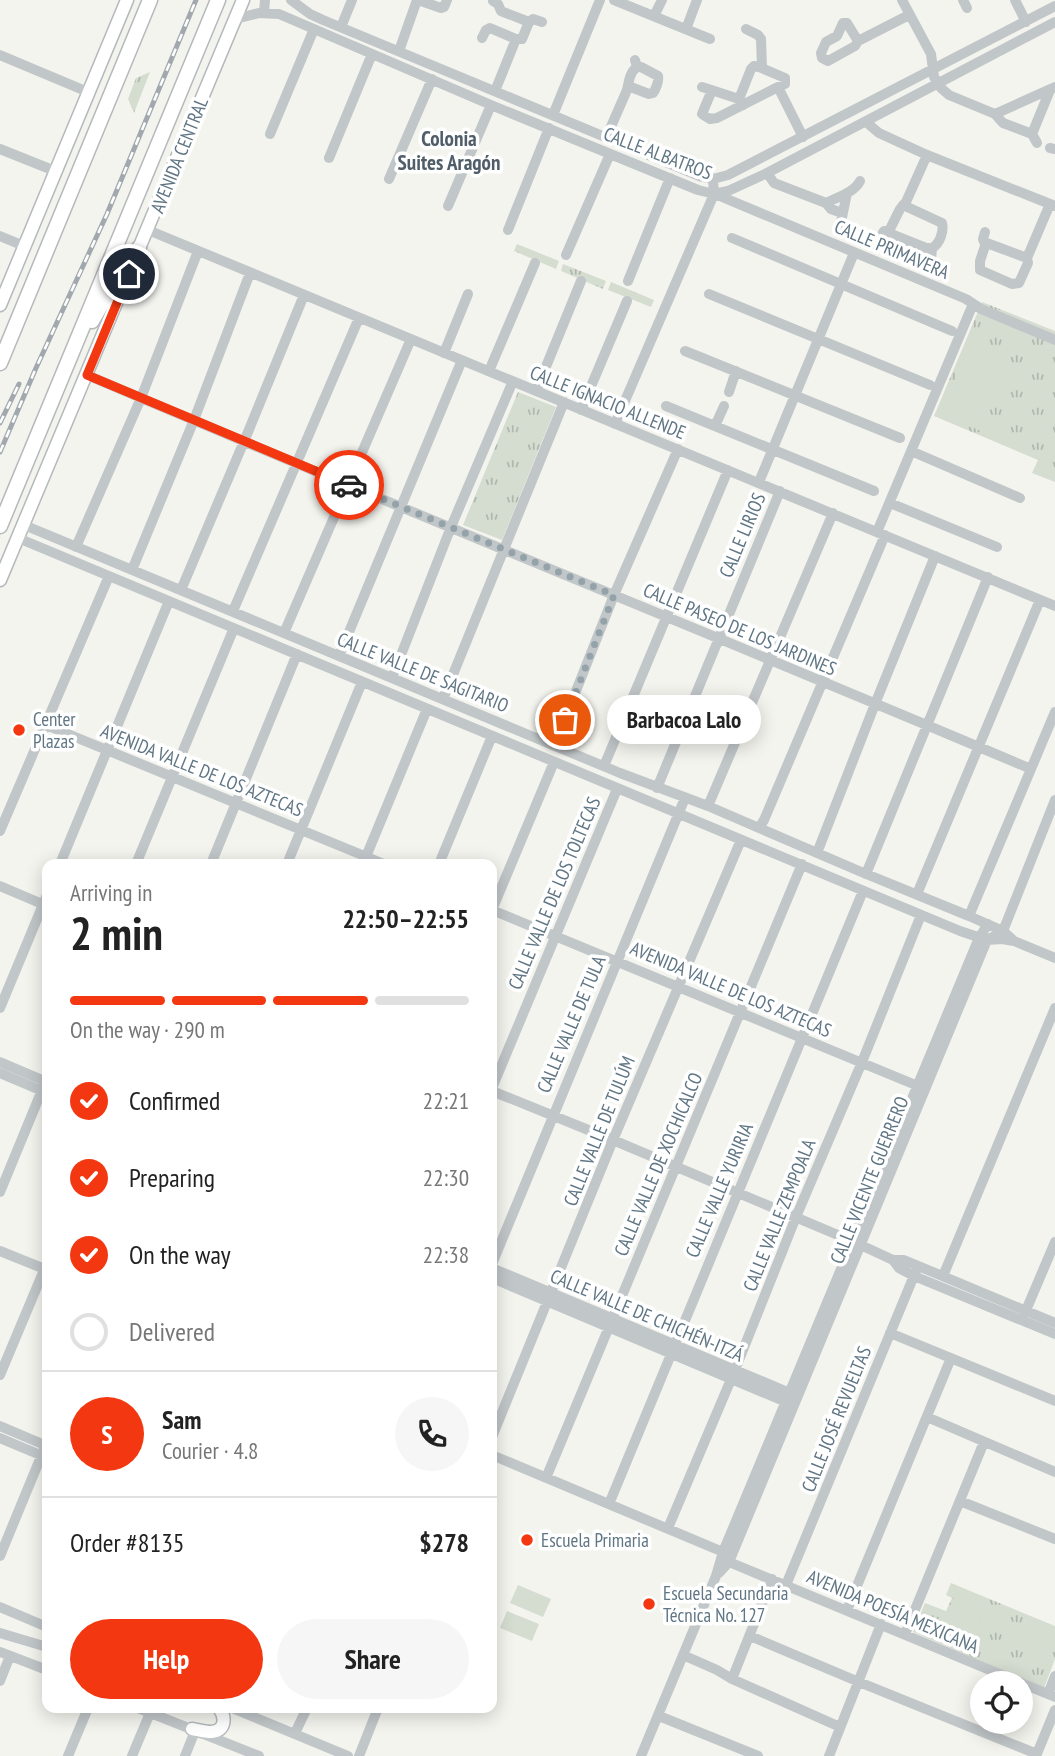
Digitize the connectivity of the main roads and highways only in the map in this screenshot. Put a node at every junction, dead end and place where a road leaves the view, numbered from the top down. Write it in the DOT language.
graph roads {
  1 [pos="127,0"];
  2 [pos="150,0"];
  3 [pos="218,0"];
  4 [pos="243,0"];
  5 [pos="139,248"];
  6 [pos="0,305"];
  7 [pos="74,348"];
  8 [pos="0,363"];
  9 [pos="0,526"];
  10 [pos="0,580"];
  11 [pos="222,1713"];
  12 [pos="194,1730"];
  1 -- 6 [label="main road"];
  2 -- 8 [label="highway"];
  3 -- 7 [label="highway, AVENIDA CENTRAL"];
  4 -- 5 [label="main road, AVENIDA CENTRAL"];
  5 -- 7 [label="highway"];
  5 -- 10 [label="main road, AVENIDA CENTRAL"];
  7 -- 9 [label="highway, AVENIDA CENTRAL"];
  11 -- 12 [label="main road"];
}
